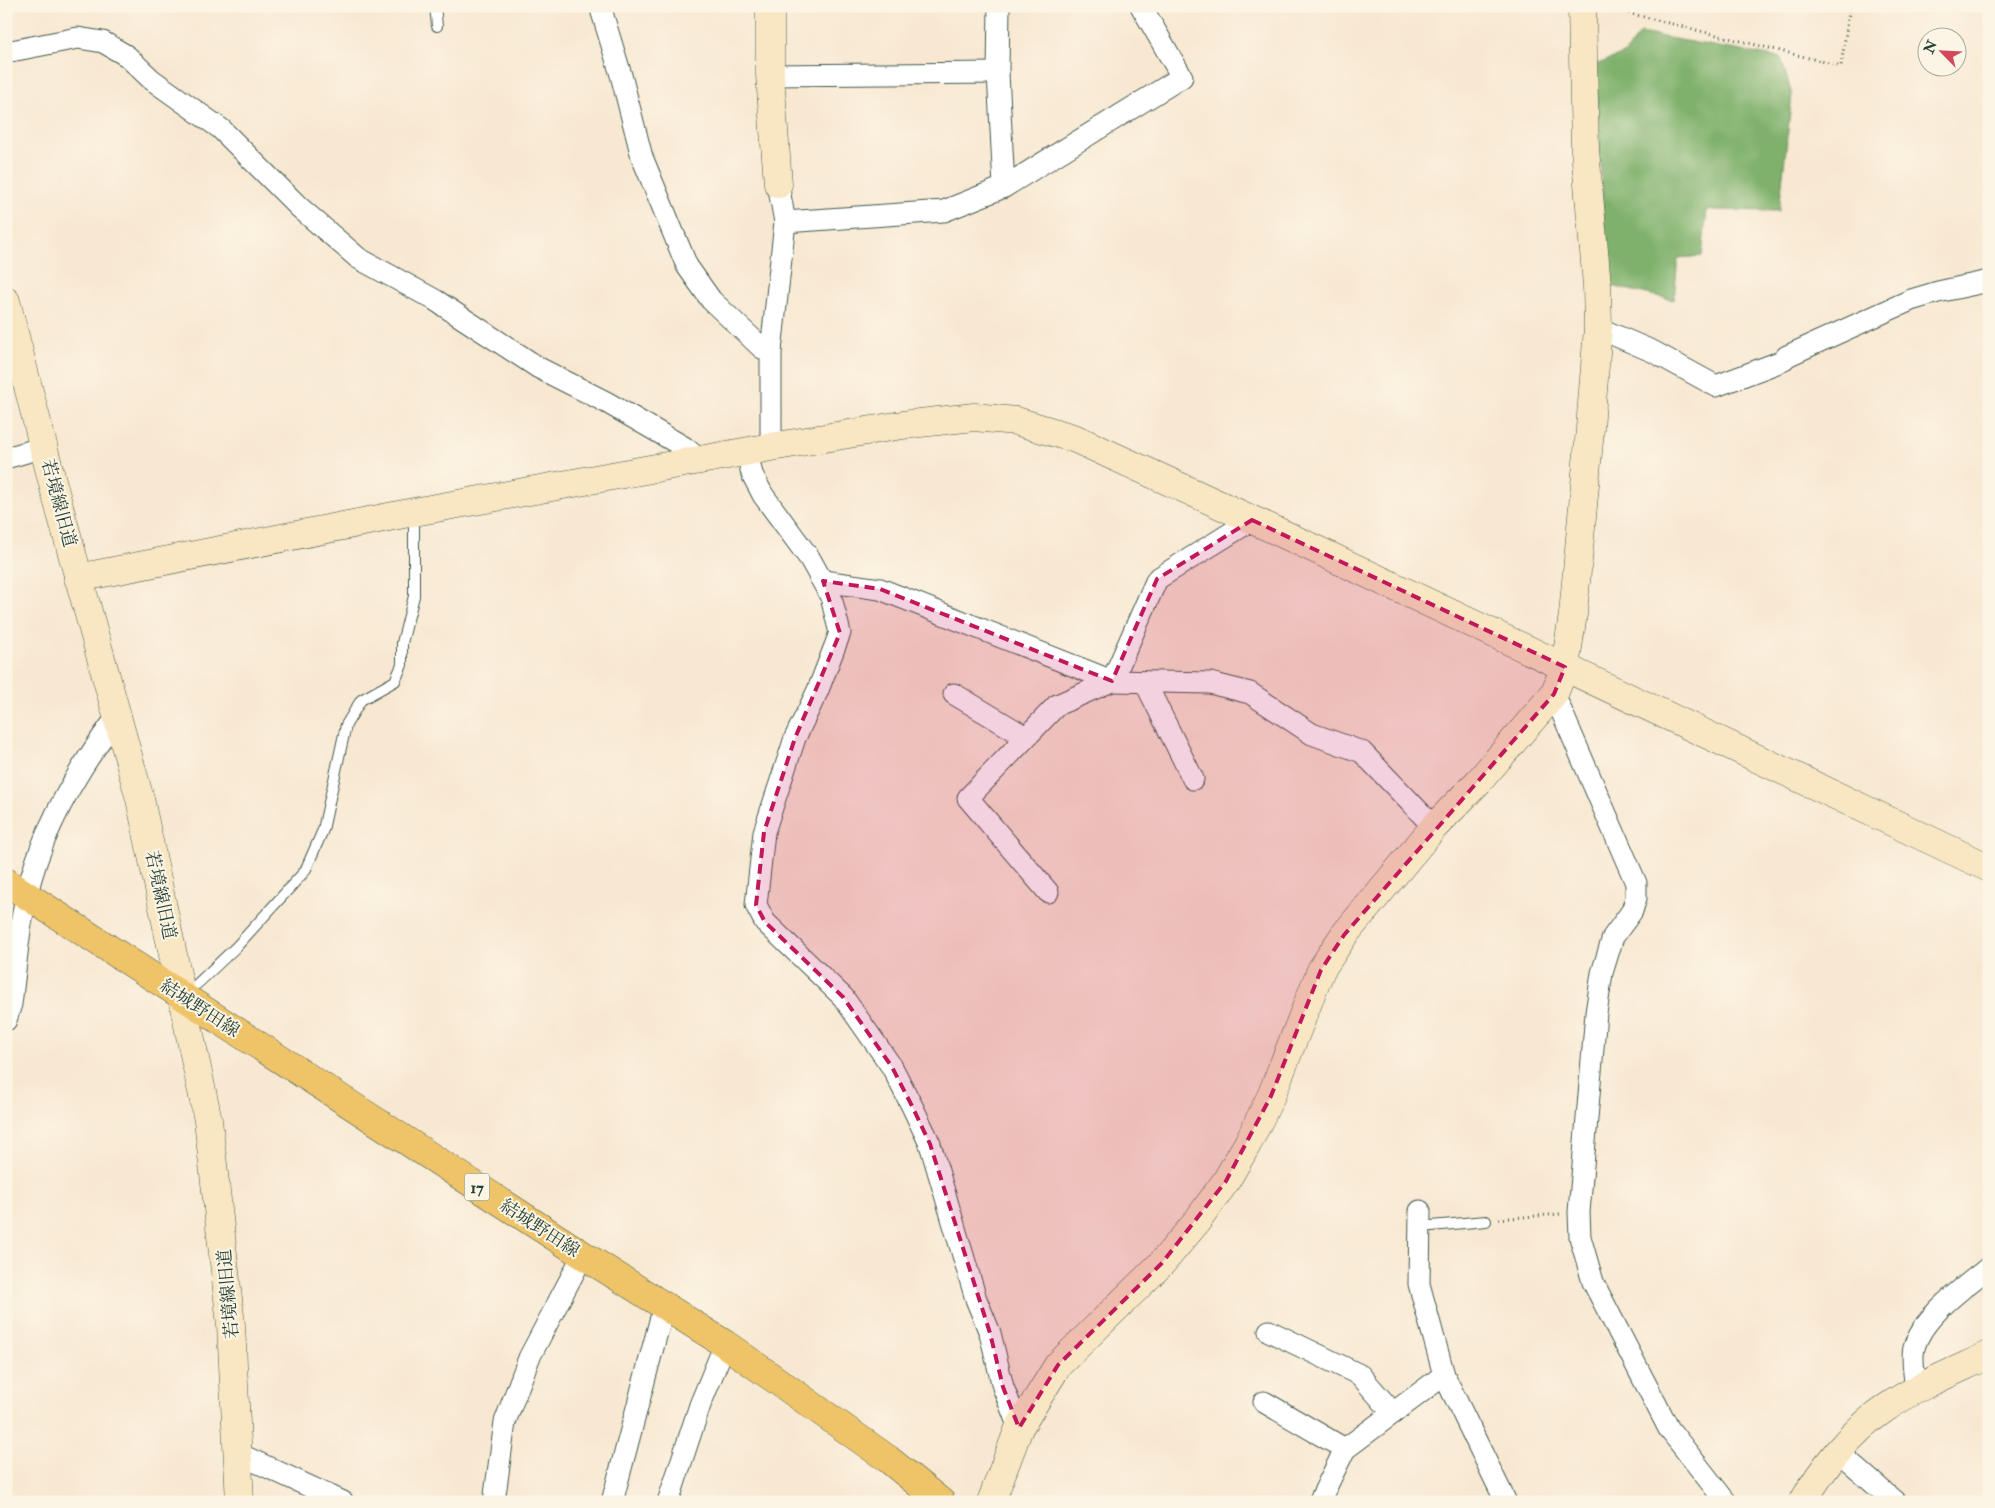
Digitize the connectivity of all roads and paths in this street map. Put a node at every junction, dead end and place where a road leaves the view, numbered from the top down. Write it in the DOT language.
graph roads {
  1 [pos="435,6"];
  2 [pos="600,6"];
  3 [pos="770,6"];
  4 [pos="999,6"];
  5 [pos="1141,6"];
  6 [pos="1582,6"];
  7 [pos="1601,6"];
  8 [pos="1850,6"];
  9 [pos="437,26"];
  10 [pos="6,52"];
  11 [pos="998,73"];
  12 [pos="770,75"];
  13 [pos="778,184"];
  14 [pos="1004,187"];
  15 [pos="786,222"];
  16 [pos="1989,281"];
  17 [pos="6,301"];
  18 [pos="1598,328"];
  19 [pos="771,352"];
  20 [pos="44,447"];
  21 [pos="759,449"];
  22 [pos="6,458"];
  23 [pos="700,460"];
  24 [pos="414,512"];
  25 [pos="1252,520"];
  26 [pos="78,578"];
  27 [pos="823,581"];
  28 [pos="1565,668"];
  29 [pos="1112,682"];
  30 [pos="1145,682"];
  31 [pos="954,694"];
  32 [pos="1554,694"];
  33 [pos="117,717"];
  34 [pos="1026,737"];
  35 [pos="1193,779"];
  36 [pos="1434,827"];
  37 [pos="1989,868"];
  38 [pos="16,888"];
  39 [pos="1048,892"];
  40 [pos="190,991"];
  41 [pos="6,1020"];
  42 [pos="1579,1212"];
  43 [pos="1420,1219"];
  44 [pos="1486,1221"];
  45 [pos="583,1256"];
  46 [pos="1989,1267"];
  47 [pos="664,1306"];
  48 [pos="1269,1331"];
  49 [pos="725,1344"];
  50 [pos="1989,1355"];
  51 [pos="1444,1374"];
  52 [pos="1916,1390"];
  53 [pos="1264,1402"];
  54 [pos="1393,1413"];
  55 [pos="1019,1428"];
  56 [pos="1345,1449"];
  57 [pos="1839,1453"];
  58 [pos="239,1454"];
  59 [pos="240,1502"];
  60 [pos="343,1502"];
  61 [pos="494,1502"];
  62 [pos="612,1502"];
  63 [pos="668,1502"];
  64 [pos="941,1502"];
  65 [pos="991,1502"];
  66 [pos="1319,1502"];
  67 [pos="1506,1502"];
  68 [pos="1726,1502"];
  69 [pos="1803,1502"];
  70 [pos="1895,1502"];
  1 -- 9 [label="lane"];
  2 -- 19 [label="street"];
  3 -- 12 [label="street"];
  4 -- 11 [label="street"];
  5 -- 14 [label="street"];
  6 -- 18 [label="street"];
  7 -- 8 [label="path"];
  10 -- 23 [label="street"];
  11 -- 12 [label="street"];
  11 -- 14 [label="street"];
  12 -- 13 [label="street"];
  13 -- 15 [label="street"];
  14 -- 15 [label="street"];
  15 -- 19 [label="street"];
  16 -- 18 [label="street"];
  17 -- 20 [label="street, 若境線旧道"];
  18 -- 28 [label="street"];
  19 -- 21 [label="street"];
  20 -- 22 [label="street"];
  20 -- 26 [label="street, 若境線旧道"];
  21 -- 23 [label="street"];
  21 -- 25 [label="street"];
  21 -- 27 [label="street"];
  23 -- 24 [label="street"];
  24 -- 26 [label="street"];
  24 -- 40 [label="lane"];
  25 -- 28 [label="street"];
  25 -- 29 [label="street"];
  26 -- 33 [label="street, 若境線旧道"];
  27 -- 29 [label="street"];
  27 -- 55 [label="street"];
  28 -- 32 [label="street"];
  28 -- 37 [label="street"];
  29 -- 30 [label="street"];
  29 -- 34 [label="street"];
  30 -- 35 [label="street"];
  30 -- 36 [label="street"];
  31 -- 34 [label="street"];
  32 -- 36 [label="street"];
  32 -- 42 [label="street"];
  33 -- 38 [label="street"];
  33 -- 40 [label="street, 若境線旧道"];
  34 -- 39 [label="street"];
  36 -- 55 [label="street"];
  38 -- 40 [label="main road, 結城野田線 / 17"];
  38 -- 41 [label="street"];
  40 -- 45 [label="main road, 結城野田線 / 17"];
  40 -- 58 [label="street, 若境線旧道"];
  42 -- 44 [label="path"];
  42 -- 68 [label="street"];
  43 -- 44 [label="lane"];
  43 -- 51 [label="street"];
  45 -- 47 [label="main road, 結城野田線 / 17"];
  45 -- 61 [label="street"];
  46 -- 52 [label="street"];
  47 -- 49 [label="main road, 結城野田線 / 17"];
  47 -- 62 [label="street"];
  48 -- 54 [label="street"];
  49 -- 63 [label="street"];
  49 -- 64 [label="main road, 結城野田線 / 17"];
  50 -- 52 [label="street"];
  51 -- 54 [label="street"];
  51 -- 67 [label="street"];
  52 -- 57 [label="street"];
  53 -- 56 [label="street"];
  54 -- 56 [label="street"];
  55 -- 65 [label="street"];
  56 -- 66 [label="street"];
  57 -- 69 [label="street"];
  57 -- 70 [label="street"];
  58 -- 59 [label="street, 若境線旧道"];
  58 -- 60 [label="street"];
}
